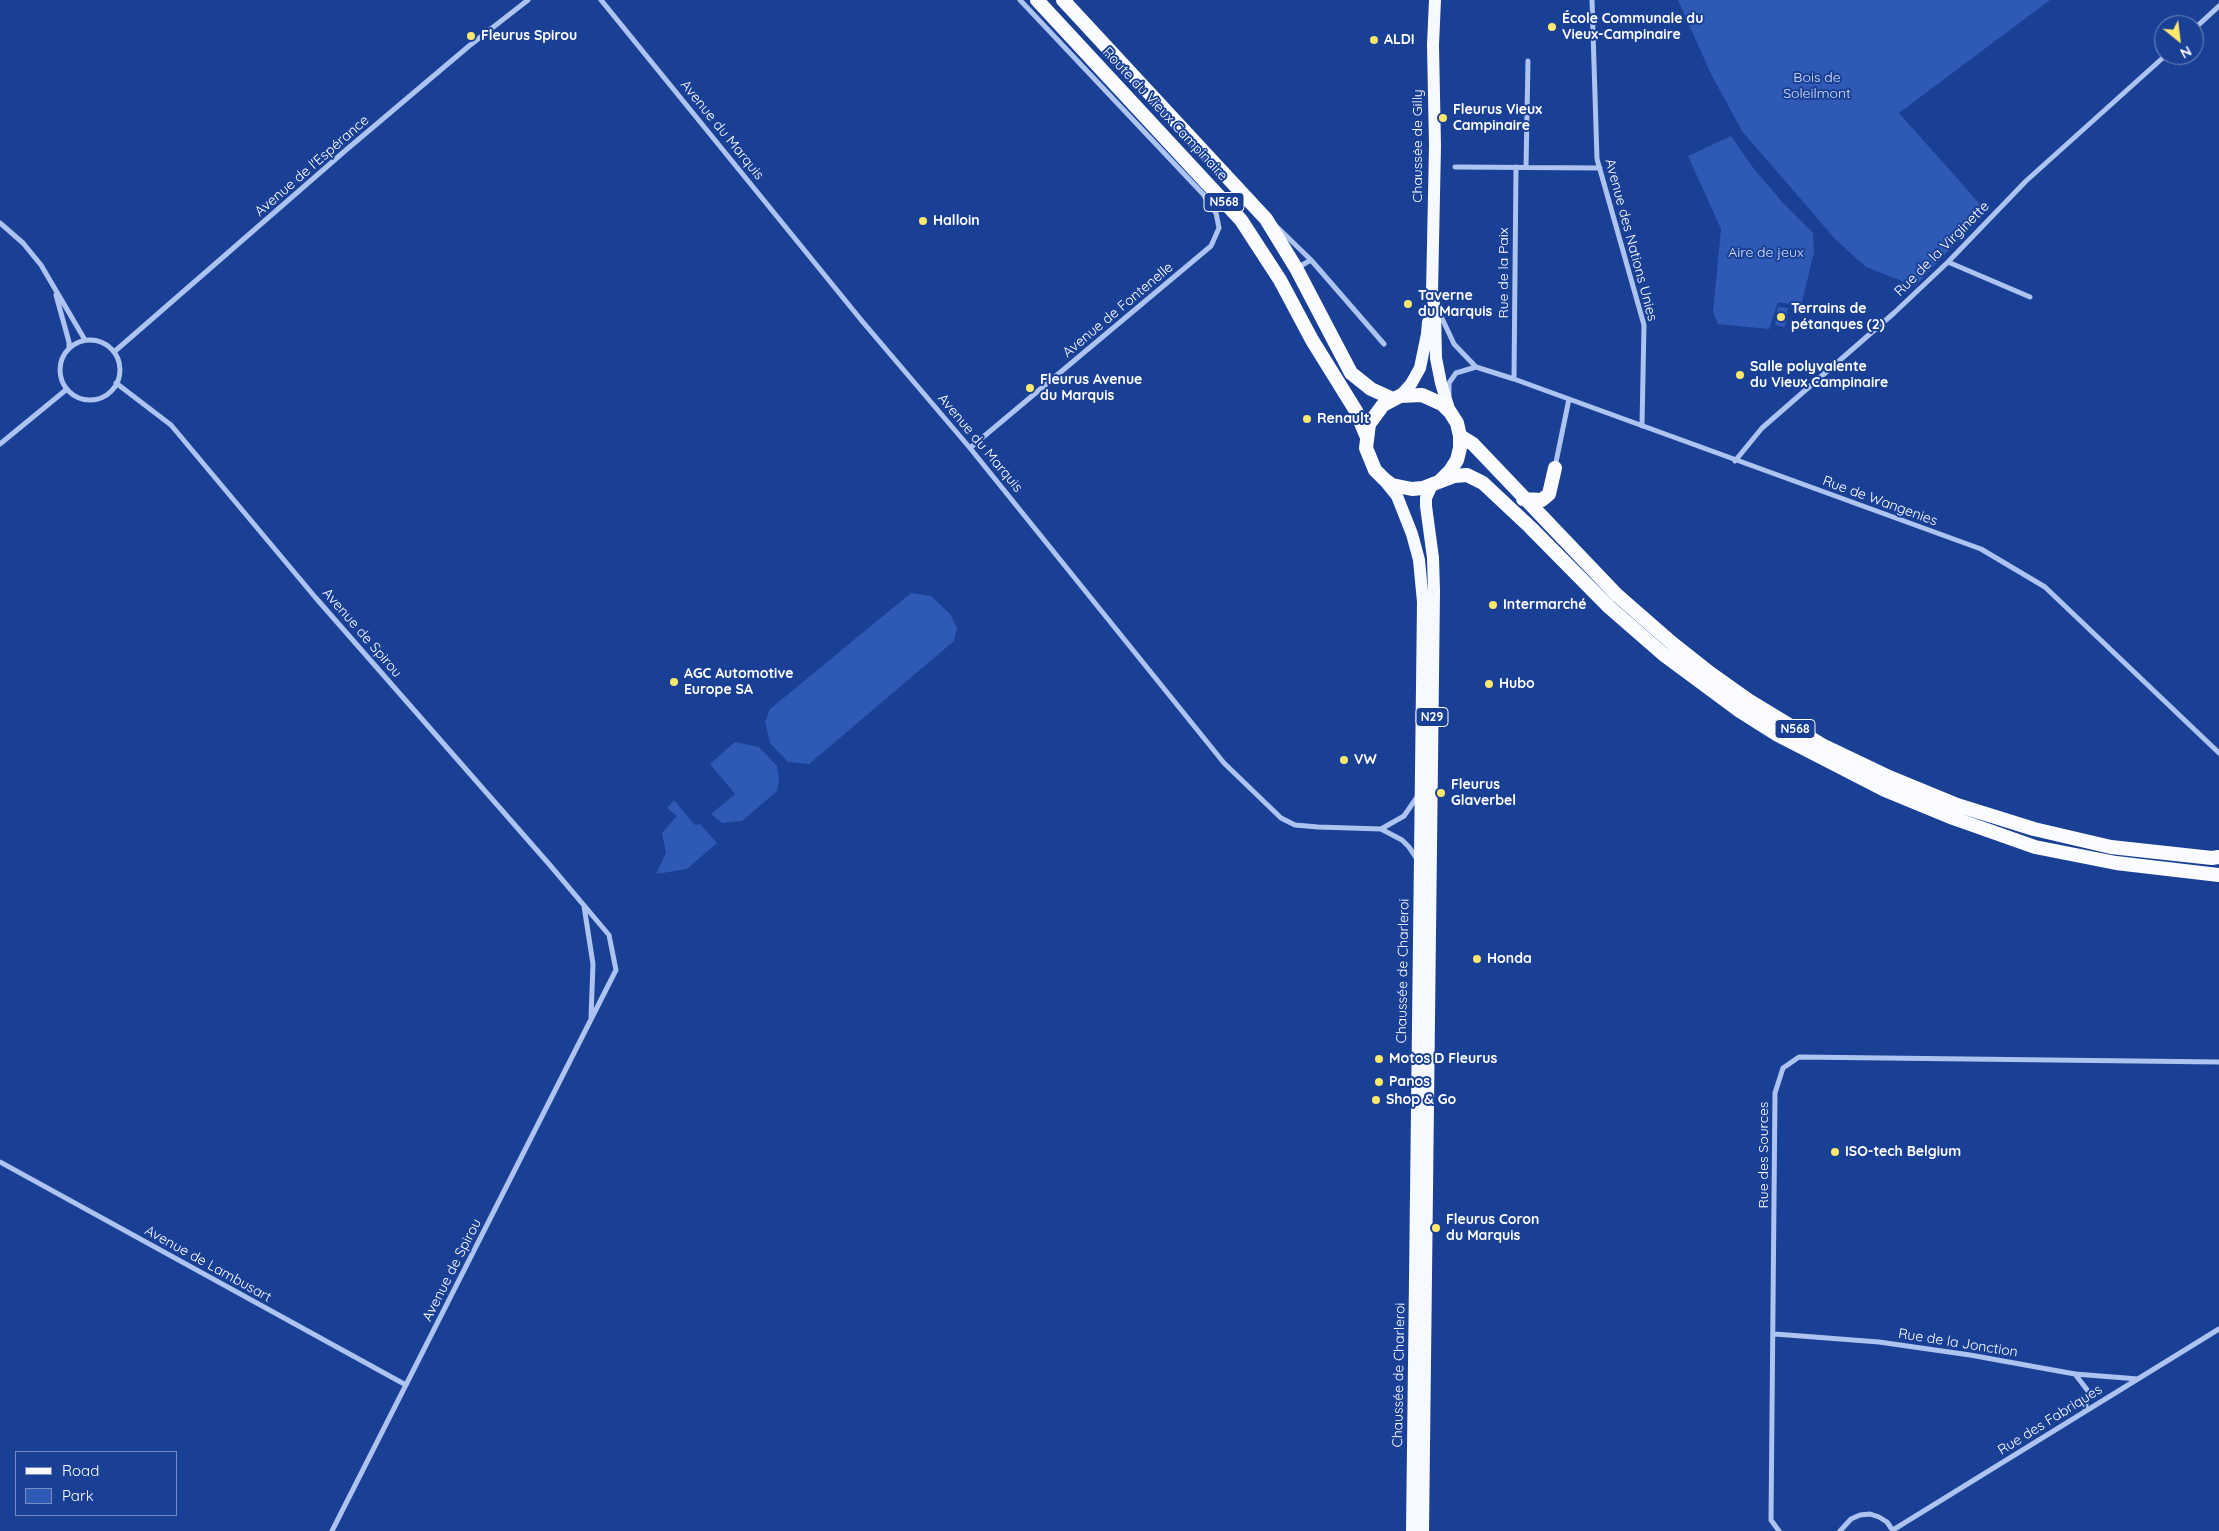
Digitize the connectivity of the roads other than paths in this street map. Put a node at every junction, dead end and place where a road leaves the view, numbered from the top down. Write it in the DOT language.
graph roads {
  1 [pos="528,0"];
  2 [pos="600,0"];
  3 [pos="1020,0"];
  4 [pos="1037,0"];
  5 [pos="1063,0"];
  6 [pos="1435,0"];
  7 [pos="1592,0"];
  8 [pos="2219,6"];
  9 [pos="2204,20"];
  10 [pos="1528,61"];
  11 [pos="2155,65"];
  12 [pos="1455,167"];
  13 [pos="1516,167"];
  14 [pos="1526,167"];
  15 [pos="1600,168"];
  16 [pos="1266,219"];
  17 [pos="0,223"];
  18 [pos="1311,260"];
  19 [pos="1948,262"];
  20 [pos="1296,268"];
  21 [pos="56,292"];
  22 [pos="1432,293"];
  23 [pos="2030,297"];
  24 [pos="1435,311"];
  25 [pos="85,340"];
  26 [pos="1384,344"];
  27 [pos="69,348"];
  28 [pos="114,352"];
  29 [pos="1476,367"];
  30 [pos="1514,379"];
  31 [pos="116,383"];
  32 [pos="67,389"];
  33 [pos="1396,397"];
  34 [pos="1569,399"];
  35 [pos="1450,412"];
  36 [pos="1642,426"];
  37 [pos="1366,436"];
  38 [pos="1460,436"];
  39 [pos="0,444"];
  40 [pos="970,448"];
  41 [pos="1735,461"];
  42 [pos="1555,468"];
  43 [pos="1384,479"];
  44 [pos="1437,482"];
  45 [pos="1523,499"];
  46 [pos="2219,753"];
  47 [pos="1421,785"];
  48 [pos="1381,829"];
  49 [pos="2219,857"];
  50 [pos="1420,867"];
  51 [pos="2219,875"];
  52 [pos="583,905"];
  53 [pos="1424,952"];
  54 [pos="591,1019"];
  55 [pos="1423,1049"];
  56 [pos="2219,1062"];
  57 [pos="0,1162"];
  58 [pos="2219,1329"];
  59 [pos="1775,1334"];
  60 [pos="2075,1374"];
  61 [pos="2138,1379"];
  62 [pos="406,1385"];
  63 [pos="2085,1411"];
  64 [pos="332,1531"];
  65 [pos="1412,1531"];
  66 [pos="1423,1531"];
  67 [pos="1779,1531"];
  68 [pos="1840,1531"];
  69 [pos="1893,1531"];
  1 -- 28 [label="street, Avenue de l'Espérance"];
  2 -- 40 [label="street, Avenue du Marquis"];
  3 -- 40 [label="street, Avenue de Fontenelle"];
  4 -- 37 [label="highway, Route du Vieux Campinaire / N568"];
  5 -- 16 [label="highway, Route du Vieux Campinaire / N568"];
  6 -- 22 [label="main road, Chaussée de Gilly"];
  7 -- 15 [label="street, Avenue des Nations Unies"];
  8 -- 9 [label="street"];
  10 -- 14 [label="street"];
  11 -- 19 [label="street, Rue de la Virginette"];
  12 -- 13 [label="street"];
  13 -- 14 [label="street"];
  13 -- 30 [label="street, Rue de la Paix"];
  14 -- 15 [label="street"];
  15 -- 36 [label="street, Avenue des Nations Unies"];
  16 -- 18 [label="street, Route du Vieux Campinaire"];
  16 -- 20 [label="highway, Route du Vieux Campinaire / N568"];
  17 -- 21 [label="street"];
  18 -- 20 [label="street"];
  18 -- 26 [label="street, Route du Vieux Campinaire"];
  19 -- 23 [label="street"];
  19 -- 41 [label="street, Rue de la Virginette"];
  20 -- 33 [label="highway, Route du Vieux Campinaire / N568"];
  21 -- 25 [label="street"];
  21 -- 27 [label="street"];
  22 -- 24 [label="main road, Chaussée de Gilly"];
  22 -- 33 [label="main road, Chaussée de Gilly"];
  24 -- 29 [label="street"];
  24 -- 35 [label="main road, Chaussée de Gilly"];
  25 -- 27 [label="street"];
  25 -- 28 [label="street"];
  27 -- 32 [label="street"];
  28 -- 31 [label="street"];
  29 -- 30 [label="street, Rue de Wangenies"];
  29 -- 35 [label="street"];
  30 -- 34 [label="street, Rue de Wangenies"];
  31 -- 32 [label="street"];
  31 -- 52 [label="street, Avenue de Spirou"];
  32 -- 39 [label="street"];
  33 -- 35 [label="highway"];
  33 -- 37 [label="highway"];
  34 -- 36 [label="street, Rue de Wangenies"];
  34 -- 42 [label="street"];
  35 -- 38 [label="highway"];
  36 -- 41 [label="street, Rue de Wangenies"];
  37 -- 43 [label="highway"];
  38 -- 44 [label="highway"];
  38 -- 45 [label="highway, N568"];
  40 -- 48 [label="street, Avenue du Marquis"];
  41 -- 46 [label="street, Rue de Wangenies"];
  42 -- 45 [label="highway"];
  43 -- 44 [label="highway"];
  43 -- 47 [label="main road, Chaussée de Charleroi / N29"];
  44 -- 51 [label="highway, N568"];
  44 -- 53 [label="main road, Chaussée de Charleroi / N29"];
  45 -- 49 [label="highway, N568"];
  47 -- 48 [label="street"];
  47 -- 50 [label="main road, Chaussée de Charleroi / N29"];
  48 -- 50 [label="street, Avenue du Marquis"];
  50 -- 53 [label="main road, Chaussée de Charleroi / N29"];
  52 -- 54 [label="street, Avenue de Spirou"];
  52 -- 54 [label="street, Avenue de Spirou"];
  53 -- 55 [label="main road, Chaussée de Charleroi / N29"];
  54 -- 62 [label="street, Avenue de Spirou"];
  55 -- 65 [label="main road, Chaussée de Charleroi / N29"];
  55 -- 66 [label="main road, Chaussée de Charleroi / N29"];
  56 -- 59 [label="street, Rue des Sources"];
  57 -- 62 [label="street, Avenue de Lambusart"];
  58 -- 61 [label="street, Rue des Fabriques"];
  59 -- 60 [label="street, Rue de la Jonction"];
  59 -- 67 [label="street, Rue des Sources"];
  60 -- 61 [label="street, Rue de la Jonction"];
  60 -- 63 [label="street"];
  61 -- 63 [label="street, Rue des Fabriques"];
  62 -- 64 [label="street, Avenue de Spirou"];
  63 -- 69 [label="street, Rue des Fabriques"];
  68 -- 69 [label="street"];
}
